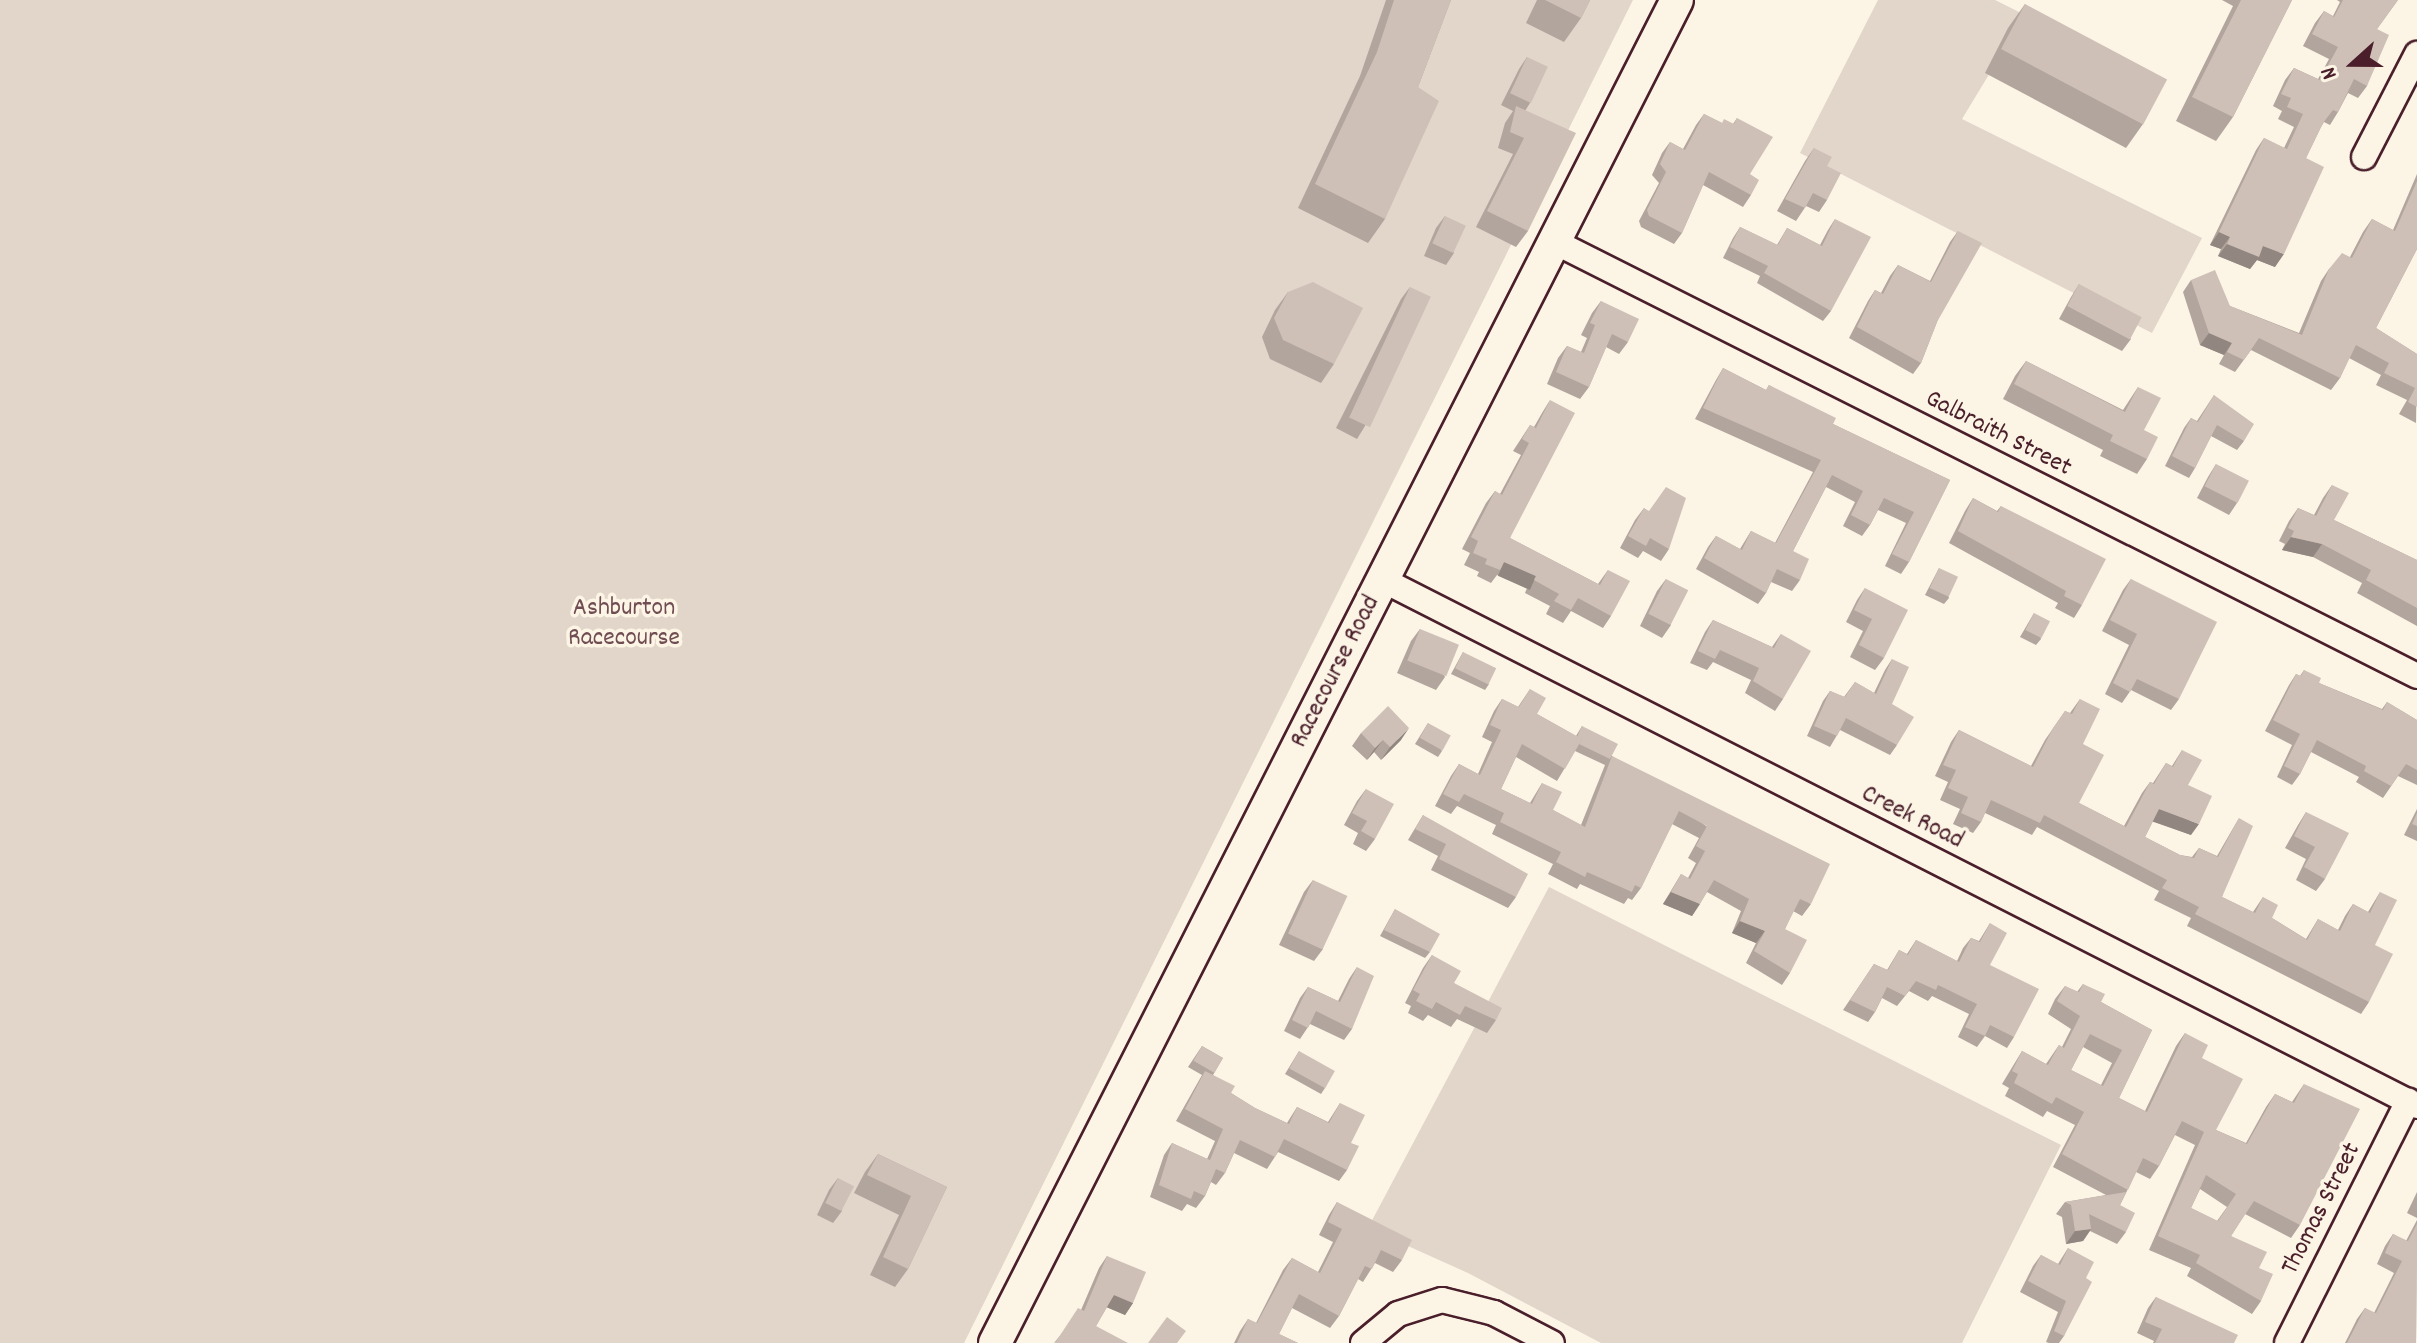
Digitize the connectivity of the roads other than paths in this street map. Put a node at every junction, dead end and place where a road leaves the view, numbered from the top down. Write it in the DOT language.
graph roads {
  1 [pos="1677,0"];
  2 [pos="2417,54"];
  3 [pos="2364,157"];
  4 [pos="1555,242"];
  5 [pos="1383,580"];
  6 [pos="2417,676"];
  7 [pos="2412,1103"];
  8 [pos="995,1343"];
  9 [pos="1363,1343"];
  10 [pos="1552,1343"];
  11 [pos="2287,1343"];
  1 -- 4 [label="street, Racecourse Road"];
  2 -- 3 [label="street"];
  4 -- 5 [label="street, Racecourse Road"];
  4 -- 6 [label="street, Galbraith Street"];
  5 -- 7 [label="street, Creek Road"];
  5 -- 8 [label="street, Racecourse Road"];
  7 -- 11 [label="street, Thomas Street"];
  9 -- 10 [label="street"];
}
